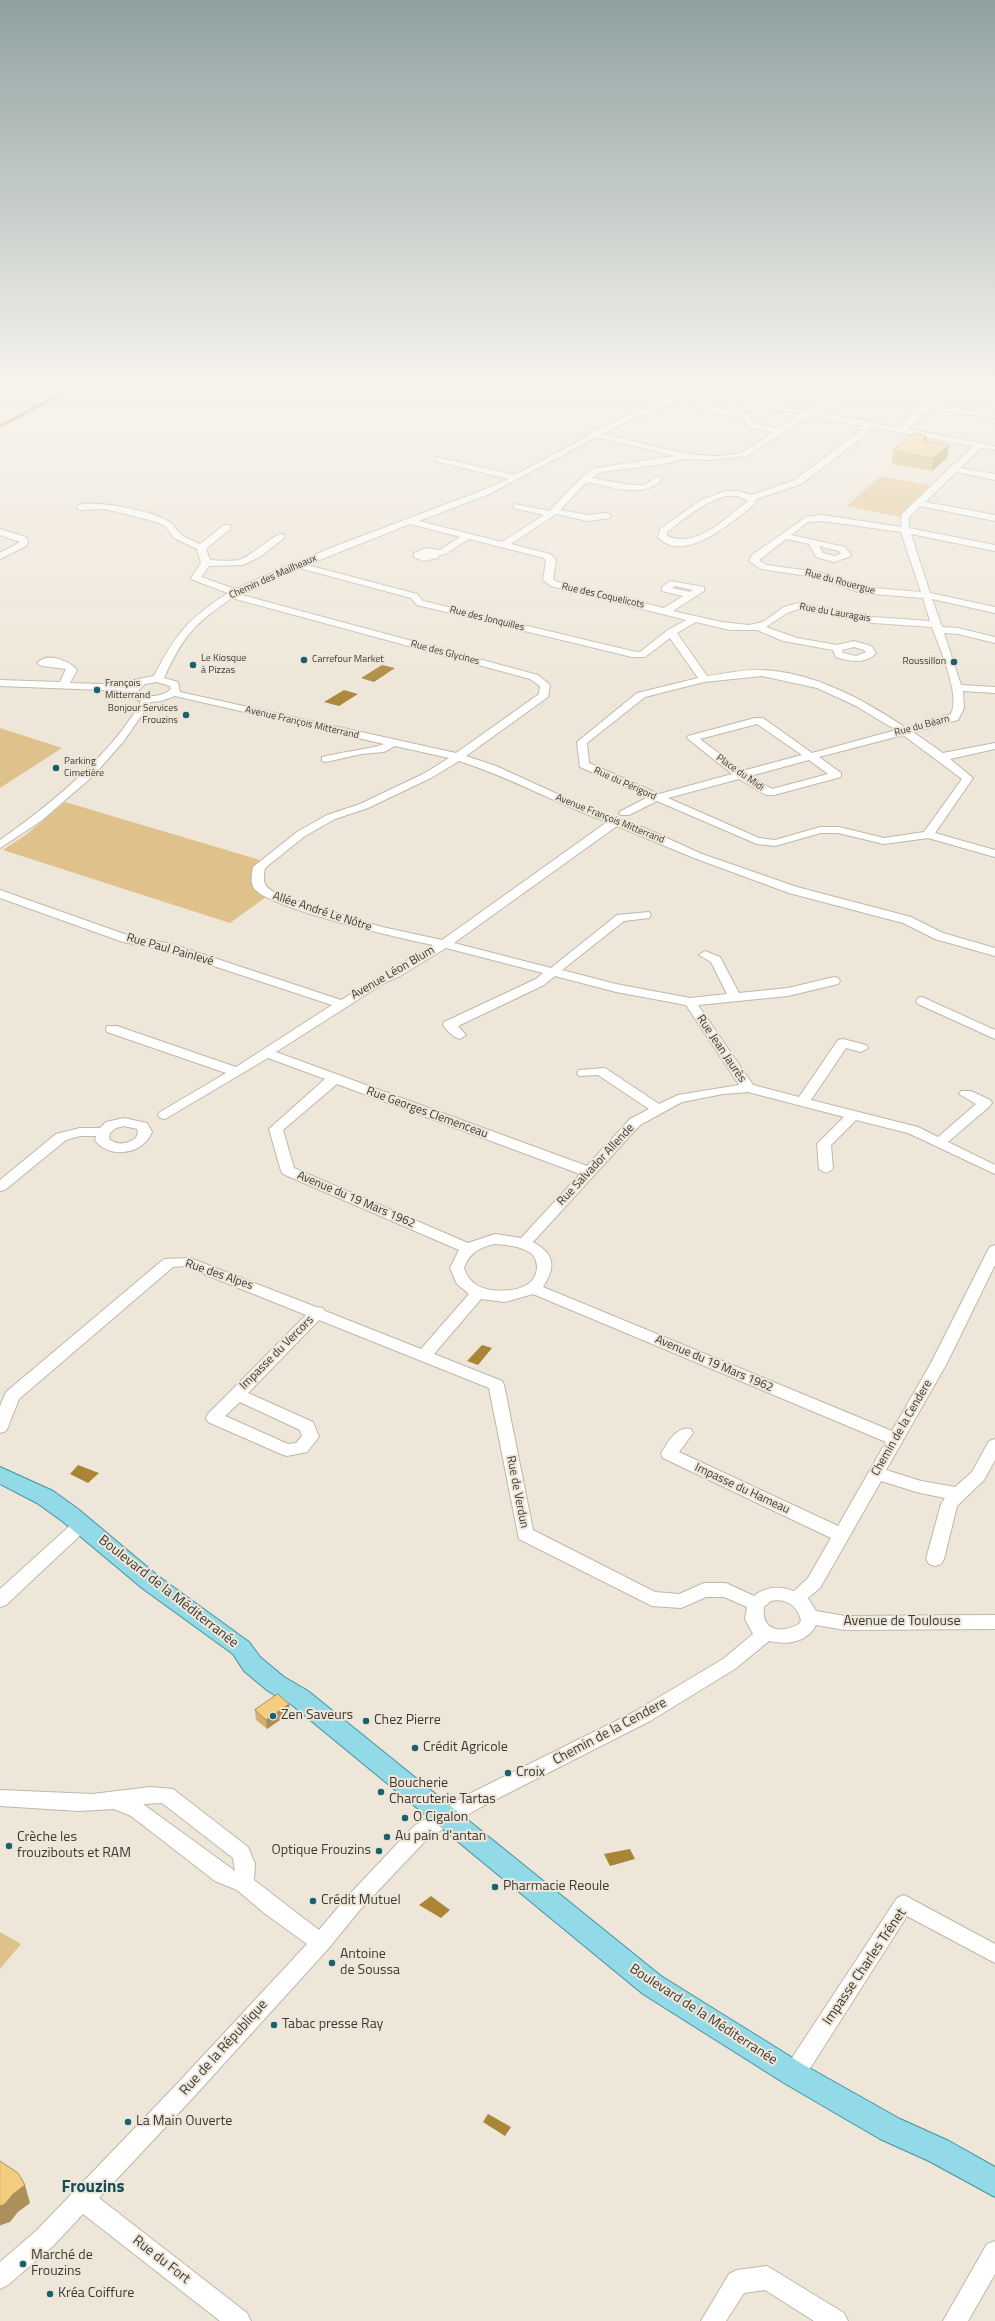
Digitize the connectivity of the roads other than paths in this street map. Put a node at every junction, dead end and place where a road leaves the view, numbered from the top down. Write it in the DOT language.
graph roads {
  1 [pos="483,493"];
  2 [pos="572,493"];
  3 [pos="726,493"];
  4 [pos="730,493"];
  5 [pos="767,493"];
  6 [pos="928,493"];
  7 [pos="751,498"];
  8 [pos="918,502"];
  9 [pos="517,506"];
  10 [pos="81,507"];
  11 [pos="553,513"];
  12 [pos="607,516"];
  13 [pos="995,518"];
  14 [pos="409,521"];
  15 [pos="228,527"];
  16 [pos="905,530"];
  17 [pos="0,532"];
  18 [pos="281,536"];
  19 [pos="467,536"];
  20 [pos="785,536"];
  21 [pos="812,542"];
  22 [pos="504,545"];
  23 [pos="201,548"];
  24 [pos="995,548"];
  25 [pos="434,553"];
  26 [pos="0,556"];
  27 [pos="206,563"];
  28 [pos="298,565"];
  29 [pos="233,594"];
  30 [pos="691,595"];
  31 [pos="927,595"];
  32 [pos="995,610"];
  33 [pos="666,611"];
  34 [pos="694,619"];
  35 [pos="759,627"];
  36 [pos="937,627"];
  37 [pos="671,632"];
  38 [pos="995,640"];
  39 [pos="838,648"];
  40 [pos="68,675"];
  41 [pos="85,675"];
  42 [pos="158,679"];
  43 [pos="704,679"];
  44 [pos="0,683"];
  45 [pos="133,688"];
  46 [pos="957,688"];
  47 [pos="995,690"];
  48 [pos="173,693"];
  49 [pos="147,698"];
  50 [pos="903,732"];
  51 [pos="392,743"];
  52 [pos="995,746"];
  53 [pos="807,756"];
  54 [pos="458,757"];
  55 [pos="942,757"];
  56 [pos="326,759"];
  57 [pos="739,774"];
  58 [pos="655,798"];
  59 [pos="625,813"];
  60 [pos="615,822"];
  61 [pos="928,835"];
  62 [pos="0,845"];
  63 [pos="995,854"];
  64 [pos="0,894"];
  65 [pos="644,915"];
  66 [pos="444,944"];
  67 [pos="995,952"];
  68 [pos="705,955"];
  69 [pos="552,971"];
  70 [pos="834,981"];
  71 [pos="736,998"];
  72 [pos="922,1001"];
  73 [pos="690,1002"];
  74 [pos="341,1004"];
  75 [pos="112,1030"];
  76 [pos="995,1035"];
  77 [pos="460,1036"];
  78 [pos="861,1048"];
  79 [pos="266,1053"];
  80 [pos="237,1072"];
  81 [pos="584,1073"];
  82 [pos="334,1079"];
  83 [pos="748,1088"];
  84 [pos="966,1094"];
  85 [pos="803,1101"];
  86 [pos="658,1109"];
  87 [pos="854,1114"];
  88 [pos="164,1115"];
  89 [pos="103,1132"];
  90 [pos="940,1142"];
  91 [pos="826,1169"];
  92 [pos="995,1170"];
  93 [pos="589,1172"];
  94 [pos="0,1187"];
  95 [pos="524,1243"];
  96 [pos="468,1248"];
  97 [pos="995,1250"];
  98 [pos="534,1289"];
  99 [pos="478,1293"];
  100 [pos="318,1312"];
  101 [pos="424,1354"];
  102 [pos="237,1394"];
  103 [pos="0,1427"];
  104 [pos="685,1433"];
  105 [pos="895,1439"];
  106 [pos="995,1445"];
  107 [pos="876,1473"];
  108 [pos="0,1475"];
  109 [pos="958,1494"];
  110 [pos="81,1524"];
  111 [pos="840,1535"];
  112 [pos="935,1559"];
  113 [pos="796,1599"];
  114 [pos="0,1600"];
  115 [pos="756,1604"];
  116 [pos="809,1617"];
  117 [pos="995,1622"];
  118 [pos="767,1633"];
  119 [pos="0,1798"];
  120 [pos="115,1801"];
  121 [pos="445,1817"];
  122 [pos="244,1884"];
  123 [pos="321,1943"];
  124 [pos="995,1954"];
  125 [pos="794,2074"];
  126 [pos="995,2183"];
  127 [pos="82,2199"];
  128 [pos="995,2252"];
  129 [pos="0,2277"];
  130 [pos="239,2321"];
  131 [pos="713,2321"];
  132 [pos="836,2321"];
  133 [pos="955,2321"];
  1 -- 14 [label="street, Chemin des Mailheaux"];
  2 -- 11 [label="street"];
  3 -- 7 [label="street"];
  4 -- 7 [label="street"];
  5 -- 7 [label="street"];
  6 -- 8 [label="street"];
  8 -- 13 [label="street"];
  8 -- 16 [label="street"];
  9 -- 11 [label="street"];
  10 -- 23 [label="street"];
  11 -- 12 [label="street"];
  11 -- 22 [label="street"];
  14 -- 19 [label="street, Rue des Coquelicots"];
  14 -- 28 [label="street, Chemin des Mailheaux"];
  15 -- 23 [label="street"];
  16 -- 20 [label="street, Rue du Rouergue"];
  16 -- 24 [label="street, Rue du Rouergue"];
  16 -- 31 [label="street, Rue du Béarn"];
  17 -- 26 [label="street"];
  18 -- 27 [label="street"];
  19 -- 22 [label="street, Rue des Coquelicots"];
  19 -- 25 [label="street"];
  20 -- 21 [label="street"];
  20 -- 31 [label="street, Rue du Rouergue"];
  22 -- 33 [label="street, Rue des Coquelicots"];
  23 -- 27 [label="street"];
  27 -- 29 [label="street"];
  28 -- 29 [label="street, Chemin des Mailheaux"];
  28 -- 37 [label="street, Rue des Jonquilles"];
  29 -- 42 [label="street, Chemin des Mailheaux"];
  29 -- 54 [label="street, Rue des Glycines"];
  30 -- 33 [label="street"];
  31 -- 32 [label="street"];
  31 -- 36 [label="street, Rue du Béarn"];
  33 -- 34 [label="street, Rue des Coquelicots"];
  34 -- 35 [label="street"];
  34 -- 37 [label="street"];
  35 -- 36 [label="street, Rue du Lauragais"];
  35 -- 39 [label="street"];
  36 -- 38 [label="street, Rue du Lauragais"];
  36 -- 46 [label="street, Rue du Béarn"];
  37 -- 43 [label="street"];
  40 -- 41 [label="street"];
  40 -- 44 [label="street"];
  40 -- 45 [label="street"];
  42 -- 45 [label="street"];
  42 -- 48 [label="street"];
  43 -- 50 [label="street, Rue du Périgord"];
  43 -- 58 [label="street, Rue du Périgord"];
  45 -- 49 [label="street"];
  46 -- 47 [label="street"];
  46 -- 50 [label="street, Rue du Béarn"];
  48 -- 49 [label="street"];
  48 -- 51 [label="street, Avenue François Mitterrand"];
  49 -- 62 [label="street"];
  50 -- 53 [label="street, Rue du Béarn"];
  50 -- 55 [label="street, Rue du Périgord"];
  51 -- 54 [label="street, Avenue François Mitterrand"];
  51 -- 56 [label="street"];
  52 -- 55 [label="street"];
  53 -- 57 [label="street, Rue du Béarn"];
  53 -- 57 [label="street, Place du Midi"];
  53 -- 57 [label="street, Place du Midi"];
  54 -- 60 [label="street, Avenue François Mitterrand"];
  54 -- 66 [label="street, Allée André Le Nôtre"];
  55 -- 61 [label="street, Rue du Périgord"];
  57 -- 58 [label="street, Rue du Béarn"];
  58 -- 59 [label="street, Rue du Béarn"];
  58 -- 61 [label="street, Rue du Périgord"];
  60 -- 66 [label="street, Avenue Léon Blum"];
  60 -- 67 [label="street, Avenue François Mitterrand"];
  61 -- 63 [label="street"];
  64 -- 74 [label="street, Rue Paul Painlevé"];
  65 -- 69 [label="street"];
  66 -- 69 [label="street, Rue Jean Jaurès"];
  66 -- 74 [label="street, Avenue Léon Blum"];
  68 -- 71 [label="street"];
  69 -- 73 [label="street, Rue Jean Jaurès"];
  69 -- 77 [label="street"];
  70 -- 71 [label="street"];
  71 -- 73 [label="street"];
  72 -- 76 [label="street"];
  73 -- 83 [label="street, Rue Jean Jaurès"];
  74 -- 79 [label="street, Avenue Léon Blum"];
  75 -- 80 [label="street"];
  78 -- 85 [label="street"];
  79 -- 80 [label="street, Avenue Léon Blum"];
  79 -- 82 [label="street, Rue Georges Clemenceau"];
  80 -- 88 [label="street, Avenue Léon Blum"];
  81 -- 86 [label="street"];
  82 -- 93 [label="street, Rue Georges Clemenceau"];
  82 -- 96 [label="street, Avenue du 19 Mars 1962"];
  83 -- 85 [label="street, Rue Jean Jaurès"];
  83 -- 86 [label="street, Rue Salvador Allende"];
  84 -- 90 [label="street"];
  85 -- 87 [label="street, Rue Jean Jaurès"];
  86 -- 93 [label="street, Rue Salvador Allende"];
  87 -- 90 [label="street, Rue Jean Jaurès"];
  87 -- 91 [label="street"];
  89 -- 94 [label="street"];
  90 -- 92 [label="street, Rue Jean Jaurès"];
  93 -- 95 [label="street, Rue Salvador Allende"];
  95 -- 96 [label="street"];
  95 -- 98 [label="street"];
  96 -- 99 [label="street"];
  97 -- 105 [label="street, Chemin de la Cendere"];
  98 -- 99 [label="street"];
  98 -- 105 [label="street, Avenue du 19 Mars 1962"];
  99 -- 101 [label="street"];
  100 -- 101 [label="street, Rue des Alpes"];
  100 -- 102 [label="street, Impasse du Vercors"];
  100 -- 103 [label="street, Rue des Alpes"];
  101 -- 115 [label="street, Rue de Verdun"];
  102 -- 102 [label="street, Impasse du Vercors"];
  104 -- 111 [label="street, Impasse du Hameau"];
  105 -- 107 [label="street, Chemin de la Cendere"];
  106 -- 109 [label="street"];
  107 -- 109 [label="street"];
  107 -- 111 [label="street, Chemin de la Cendere"];
  108 -- 110 [label="main road, Boulevard de la Méditerranée"];
  109 -- 112 [label="street"];
  110 -- 114 [label="street"];
  110 -- 121 [label="main road, Boulevard de la Méditerranée"];
  111 -- 113 [label="street, Chemin de la Cendere"];
  113 -- 115 [label="street"];
  113 -- 116 [label="street"];
  115 -- 118 [label="street"];
  116 -- 117 [label="street, Avenue de Toulouse"];
  116 -- 118 [label="street"];
  118 -- 121 [label="street, Chemin de la Cendere"];
  119 -- 120 [label="street"];
  120 -- 122 [label="street"];
  120 -- 122 [label="street"];
  121 -- 123 [label="street, Rue de la République"];
  121 -- 125 [label="main road, Boulevard de la Méditerranée"];
  122 -- 123 [label="street"];
  123 -- 127 [label="street, Rue de la République"];
  124 -- 125 [label="street, Impasse Charles Trénet"];
  125 -- 126 [label="main road, Boulevard de la Méditerranée"];
  127 -- 129 [label="street, Rue de la République"];
  127 -- 130 [label="street, Rue du Fort"];
  128 -- 133 [label="street"];
  131 -- 132 [label="street"];
}
